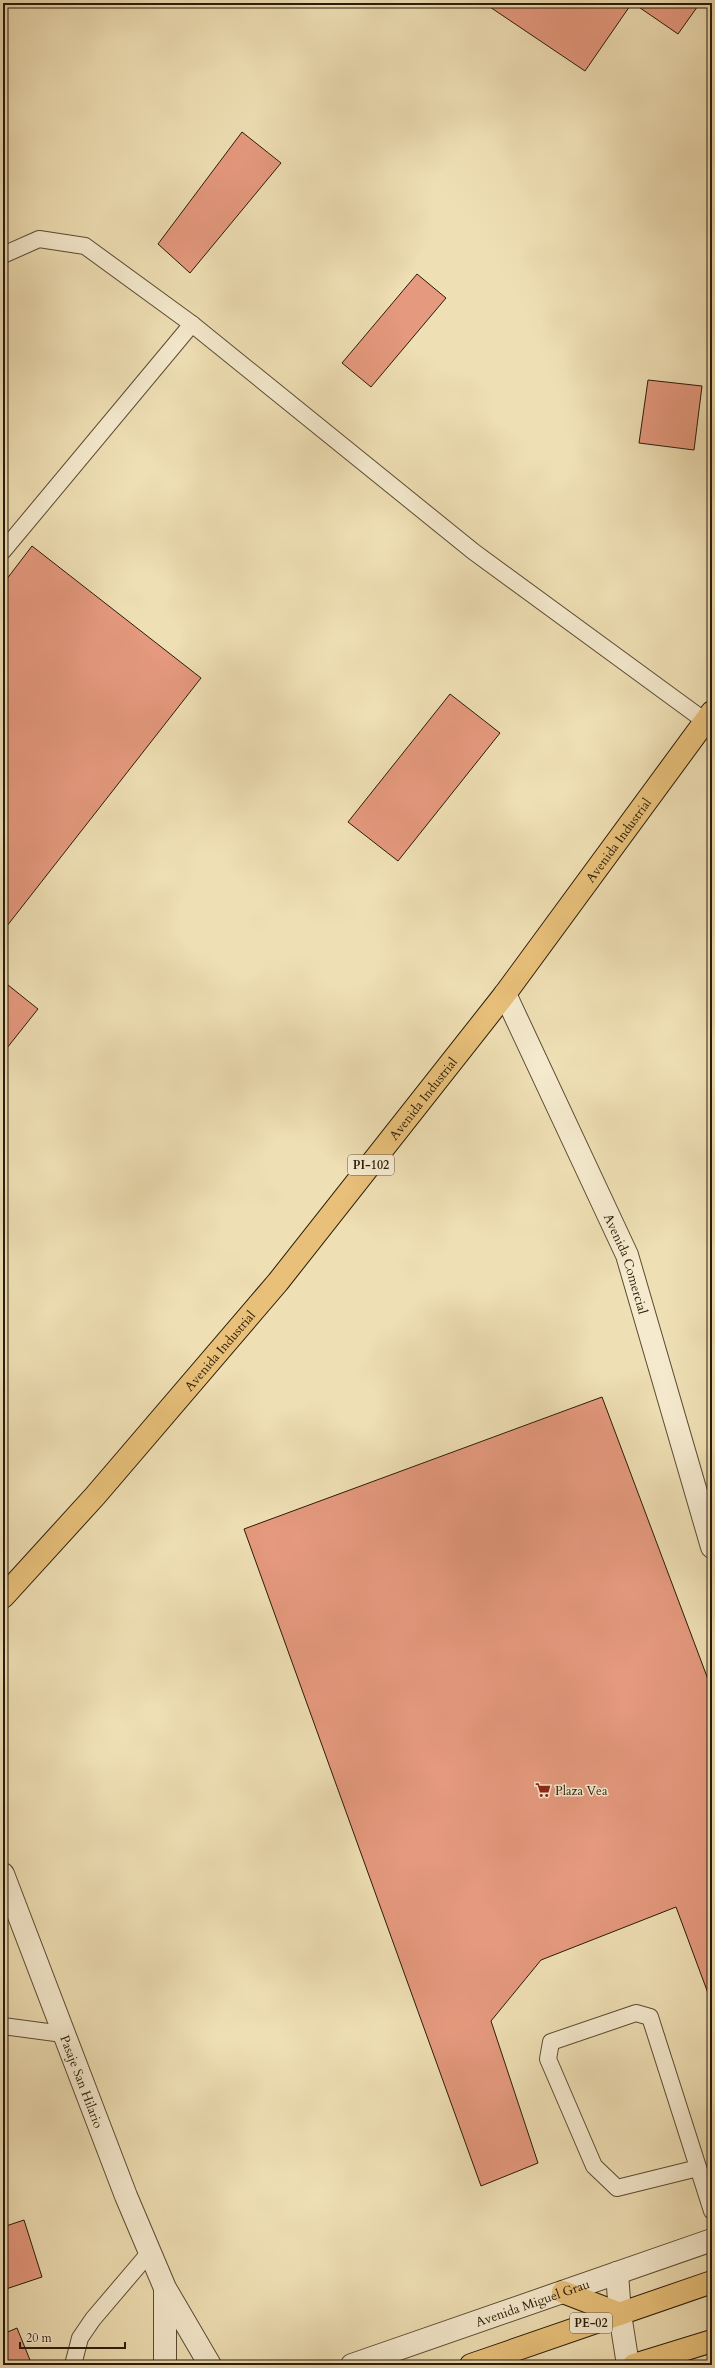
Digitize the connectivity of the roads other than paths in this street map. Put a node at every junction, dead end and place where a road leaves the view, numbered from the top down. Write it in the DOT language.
graph roads {
  1 [pos="3,255"];
  2 [pos="192,324"];
  3 [pos="3,551"];
  4 [pos="708,716"];
  5 [pos="505,994"];
  6 [pos="712,1547"];
  7 [pos="3,1597"];
  8 [pos="4,1883"];
  9 [pos="3,2026"];
  10 [pos="63,2034"];
  11 [pos="698,2168"];
  12 [pos="712,2211"];
  13 [pos="712,2240"];
  14 [pos="150,2252"];
  15 [pos="617,2273"];
  16 [pos="712,2282"];
  17 [pos="165,2288"];
  18 [pos="562,2292"];
  19 [pos="620,2314"];
  20 [pos="712,2341"];
  21 [pos="72,2364"];
  22 [pos="165,2365"];
  23 [pos="210,2365"];
  24 [pos="352,2365"];
  25 [pos="471,2365"];
  26 [pos="628,2365"];
  27 [pos="634,2365"];
  1 -- 2 [label="lane"];
  2 -- 3 [label="lane"];
  2 -- 4 [label="lane"];
  4 -- 5 [label="main road, Avenida Industrial / PI-102"];
  5 -- 6 [label="street, Avenida Comercial"];
  5 -- 7 [label="main road, Avenida Industrial / PI-102"];
  8 -- 10 [label="street, Pasaje San Hilario"];
  9 -- 10 [label="lane"];
  10 -- 14 [label="street, Pasaje San Hilario"];
  11 -- 11 [label="lane"];
  11 -- 12 [label="lane"];
  13 -- 15 [label="street, Avenida Miguel Grau"];
  14 -- 17 [label="street, Pasaje San Hilario"];
  14 -- 21 [label="lane"];
  15 -- 18 [label="street, Avenida Miguel Grau"];
  15 -- 19 [label="street"];
  16 -- 19 [label="main road, PE-02"];
  17 -- 22 [label="street, Pasaje San Hilario"];
  17 -- 23 [label="street, Pasaje San Hilario"];
  18 -- 19 [label="main road"];
  18 -- 24 [label="street, Avenida Miguel Grau"];
  19 -- 25 [label="main road, PE-02"];
  19 -- 26 [label="street"];
  20 -- 27 [label="main road"];
}
